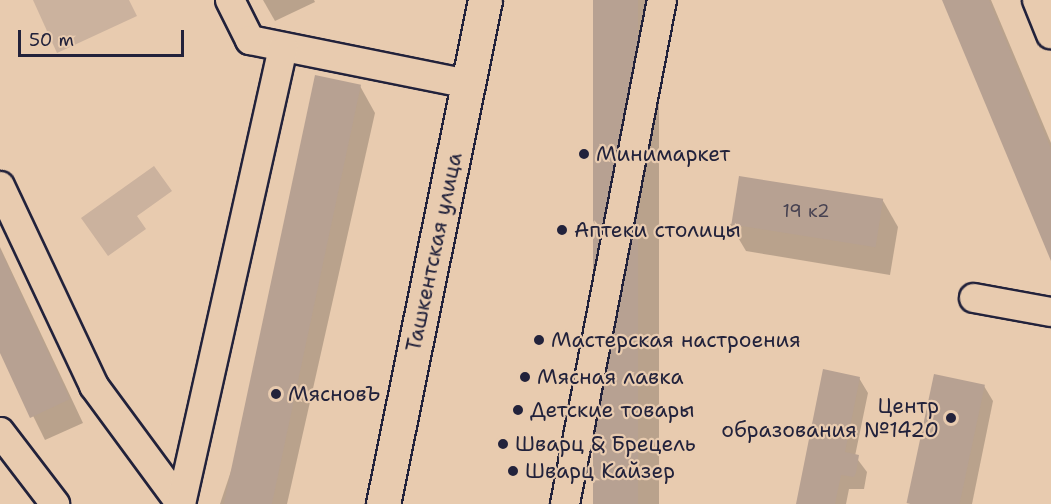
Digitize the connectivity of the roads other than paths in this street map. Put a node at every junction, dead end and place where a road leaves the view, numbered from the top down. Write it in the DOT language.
graph roads {
  1 [pos="230,0"];
  2 [pos="485,0"];
  3 [pos="662,0"];
  4 [pos="1037,0"];
  5 [pos="1051,34"];
  6 [pos="283,46"];
  7 [pos="468,84"];
  8 [pos="0,186"];
  9 [pos="974,298"];
  10 [pos="1051,312"];
  11 [pos="0,432"];
  12 [pos="55,504"];
  13 [pos="181,504"];
  14 [pos="383,504"];
  15 [pos="565,504"];
  1 -- 6 [label="lane"];
  2 -- 7 [label="main road, Ташкентская улица"];
  3 -- 15 [label="lane"];
  4 -- 5 [label="lane"];
  6 -- 7 [label="lane"];
  6 -- 13 [label="lane"];
  7 -- 14 [label="main road, Ташкентская улица"];
  8 -- 13 [label="lane"];
  9 -- 10 [label="lane"];
  11 -- 12 [label="lane"];
}
